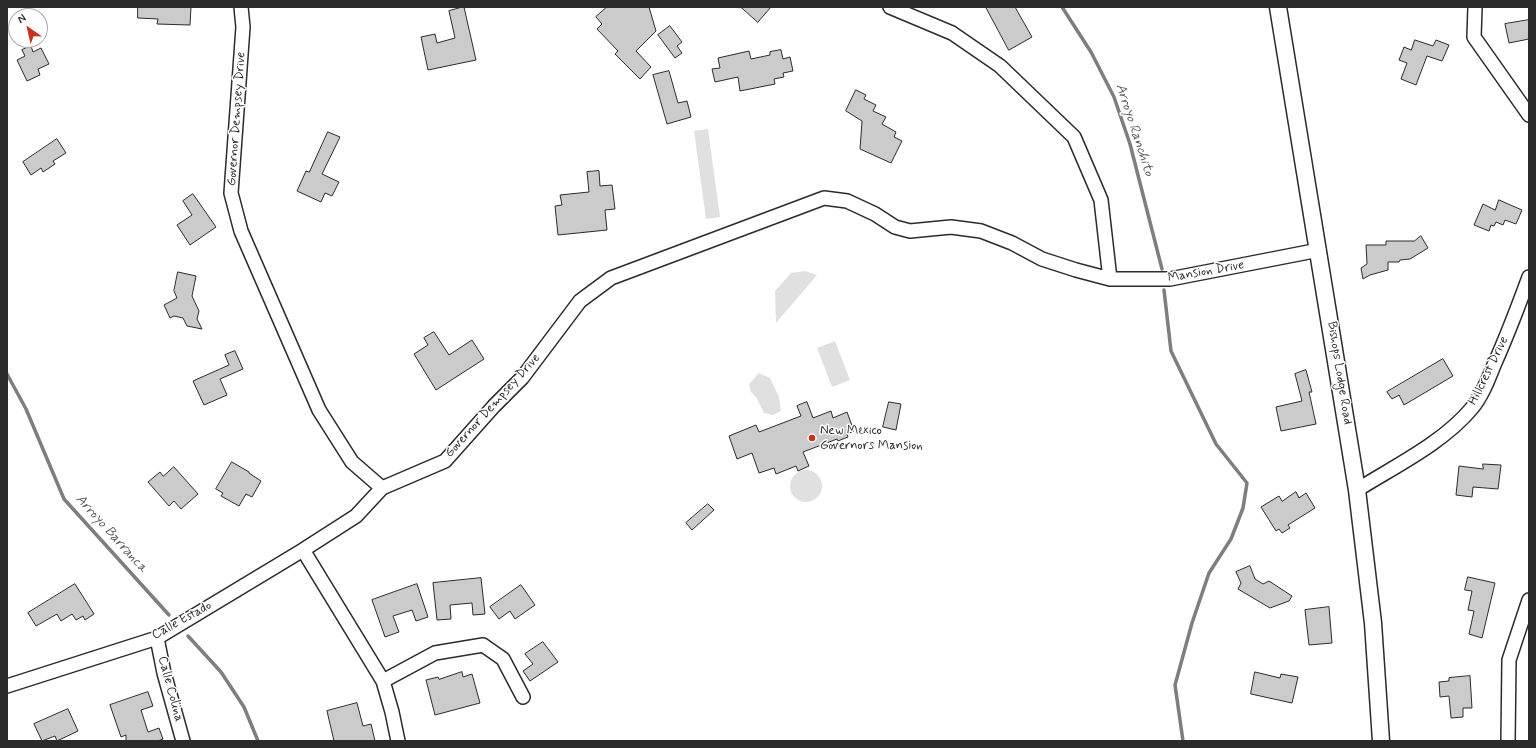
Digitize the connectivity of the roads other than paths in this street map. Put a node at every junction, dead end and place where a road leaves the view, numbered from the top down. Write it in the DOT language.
graph roads {
  1 [pos="242,7"];
  2 [pos="890,7"];
  3 [pos="1278,7"];
  4 [pos="1475,7"];
  5 [pos="1529,115"];
  6 [pos="981,231"];
  7 [pos="1319,250"];
  8 [pos="1529,277"];
  9 [pos="1110,279"];
  10 [pos="1525,303"];
  11 [pos="382,488"];
  12 [pos="1357,490"];
  13 [pos="303,550"];
  14 [pos="1529,600"];
  15 [pos="157,638"];
  16 [pos="383,681"];
  17 [pos="7,686"];
  18 [pos="523,697"];
  19 [pos="183,741"];
  20 [pos="398,741"];
  21 [pos="1381,741"];
  22 [pos="1508,741"];
  1 -- 11 [label="street, Governor Dempsey Drive"];
  2 -- 9 [label="street"];
  3 -- 7 [label="street, Bishops Lodge Road"];
  4 -- 5 [label="street"];
  6 -- 9 [label="street, Mansion Drive"];
  6 -- 11 [label="street, Governor Dempsey Drive"];
  7 -- 9 [label="street, Mansion Drive"];
  7 -- 12 [label="street, Bishops Lodge Road"];
  8 -- 10 [label="street, Hillcrest Drive"];
  10 -- 12 [label="street, Hillcrest Drive"];
  11 -- 13 [label="street, Calle Estado"];
  12 -- 21 [label="street, Bishops Lodge Road"];
  13 -- 15 [label="street, Calle Estado"];
  13 -- 16 [label="street"];
  14 -- 22 [label="street"];
  15 -- 17 [label="street, Calle Estado"];
  15 -- 19 [label="street, Calle Colina"];
  16 -- 18 [label="street"];
  16 -- 20 [label="street"];
}
